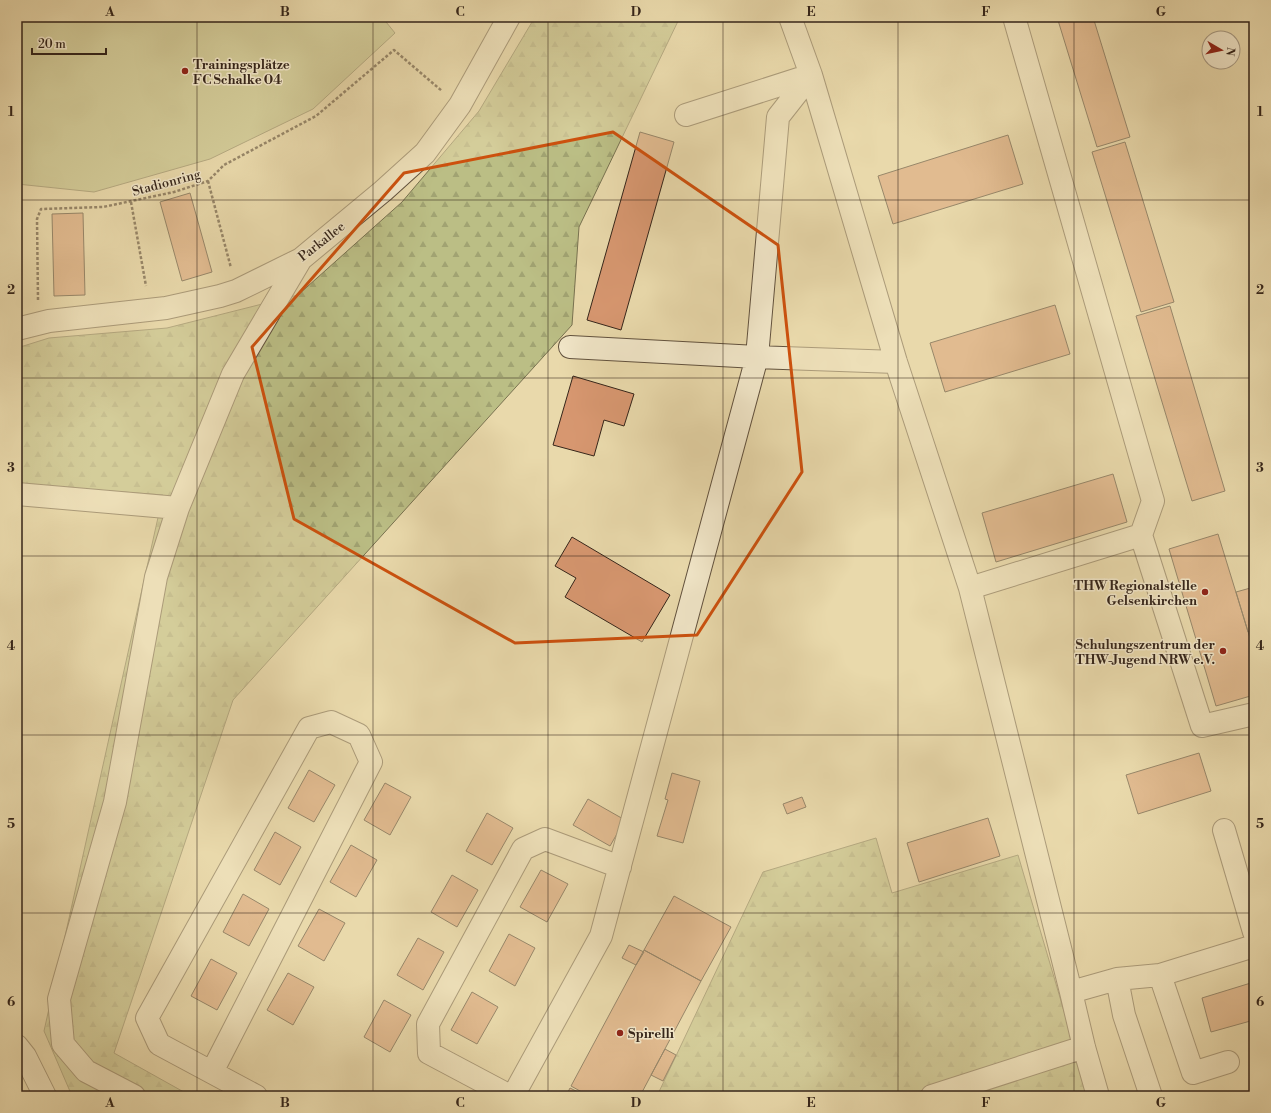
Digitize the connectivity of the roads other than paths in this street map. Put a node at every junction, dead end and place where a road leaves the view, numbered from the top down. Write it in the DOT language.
graph roads {
  1 [pos="509,17"];
  2 [pos="790,17"];
  3 [pos="1014,17"];
  4 [pos="811,75"];
  5 [pos="686,115"];
  6 [pos="301,259"];
  7 [pos="27,326"];
  8 [pos="570,346"];
  9 [pos="757,357"];
  10 [pos="896,362"];
  11 [pos="17,494"];
  12 [pos="178,508"];
  13 [pos="1141,535"];
  14 [pos="970,588"];
  15 [pos="1254,714"];
  16 [pos="1224,830"];
  17 [pos="620,867"];
  18 [pos="1254,932"];
  19 [pos="1254,946"];
  20 [pos="1160,975"];
  21 [pos="1117,980"];
  22 [pos="1072,992"];
  23 [pos="17,1046"];
  24 [pos="1084,1046"];
  25 [pos="1228,1062"];
  26 [pos="212,1072"];
  27 [pos="45,1096"];
  28 [pos="134,1096"];
  29 [pos="256,1096"];
  30 [pos="510,1096"];
  31 [pos="513,1096"];
  32 [pos="932,1096"];
  33 [pos="1098,1096"];
  34 [pos="1151,1096"];
  1 -- 6 [label="street, Parkallee"];
  2 -- 4 [label="street"];
  3 -- 13 [label="street"];
  4 -- 5 [label="street"];
  4 -- 9 [label="street"];
  4 -- 10 [label="street"];
  6 -- 7 [label="street, Parkallee"];
  6 -- 12 [label="street"];
  8 -- 9 [label="street"];
  9 -- 10 [label="street"];
  9 -- 17 [label="street"];
  10 -- 14 [label="street"];
  11 -- 12 [label="street"];
  12 -- 28 [label="street"];
  13 -- 14 [label="street"];
  13 -- 15 [label="street"];
  14 -- 22 [label="street"];
  16 -- 18 [label="street"];
  17 -- 30 [label="street"];
  17 -- 31 [label="street"];
  19 -- 20 [label="street"];
  20 -- 21 [label="street"];
  20 -- 25 [label="street"];
  21 -- 22 [label="street"];
  21 -- 34 [label="street"];
  22 -- 24 [label="street"];
  23 -- 27 [label="street"];
  24 -- 32 [label="street"];
  24 -- 33 [label="street"];
  26 -- 26 [label="street"];
  26 -- 29 [label="street"];
}
